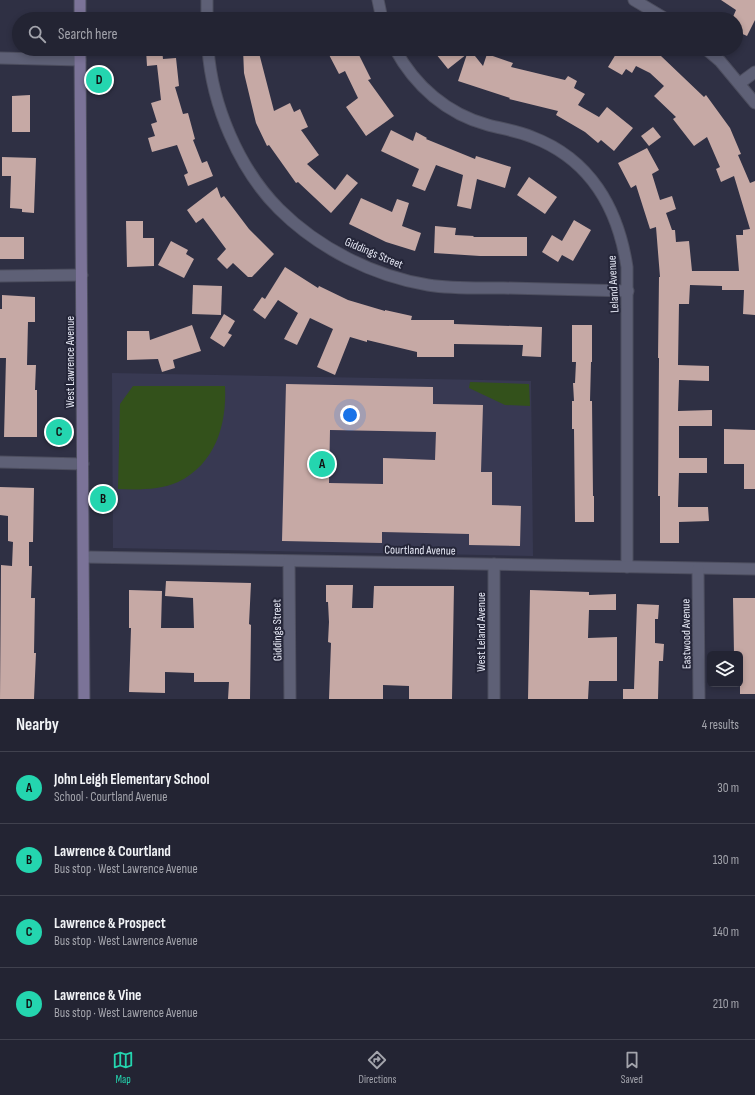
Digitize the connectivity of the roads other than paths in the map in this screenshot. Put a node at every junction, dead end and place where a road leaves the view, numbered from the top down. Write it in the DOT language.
graph roads {
  1 [pos="80,0"];
  2 [pos="207,0"];
  3 [pos="378,0"];
  4 [pos="634,0"];
  5 [pos="80,12"];
  6 [pos="207,12"];
  7 [pos="381,12"];
  8 [pos="654,12"];
  9 [pos="40,56"];
  10 [pos="80,56"];
  11 [pos="209,56"];
  12 [pos="399,56"];
  13 [pos="714,56"];
  14 [pos="0,58"];
  15 [pos="755,72"];
  16 [pos="740,83"];
  17 [pos="755,103"];
  18 [pos="0,276"];
  19 [pos="82,276"];
  20 [pos="628,291"];
  21 [pos="0,462"];
  22 [pos="83,464"];
  23 [pos="84,557"];
  24 [pos="289,562"];
  25 [pos="494,564"];
  26 [pos="627,567"];
  27 [pos="698,568"];
  28 [pos="755,569"];
  29 [pos="84,699"];
  30 [pos="290,699"];
  31 [pos="494,699"];
  32 [pos="700,699"];
  1 -- 5 [label="main road"];
  2 -- 6 [label="street"];
  3 -- 7 [label="street"];
  4 -- 8 [label="street"];
  9 -- 14 [label="street"];
  10 -- 19 [label="main road, West Lawrence Avenue"];
  11 -- 20 [label="street, Giddings Street"];
  12 -- 20 [label="street, Leland Avenue"];
  13 -- 16 [label="street"];
  15 -- 16 [label="street"];
  16 -- 17 [label="street"];
  18 -- 19 [label="street"];
  19 -- 22 [label="main road, West Lawrence Avenue"];
  20 -- 26 [label="street, Leland Avenue"];
  21 -- 22 [label="street"];
  22 -- 23 [label="main road, West Lawrence Avenue"];
  23 -- 24 [label="street, Courtland Avenue"];
  23 -- 29 [label="main road, West Lawrence Avenue"];
  24 -- 25 [label="street, Courtland Avenue"];
  24 -- 30 [label="street, Giddings Street"];
  25 -- 26 [label="street, Courtland Avenue"];
  25 -- 31 [label="street, West Leland Avenue"];
  26 -- 27 [label="street, Courtland Avenue"];
  27 -- 28 [label="street, Courtland Avenue"];
  27 -- 32 [label="street, Eastwood Avenue"];
}
